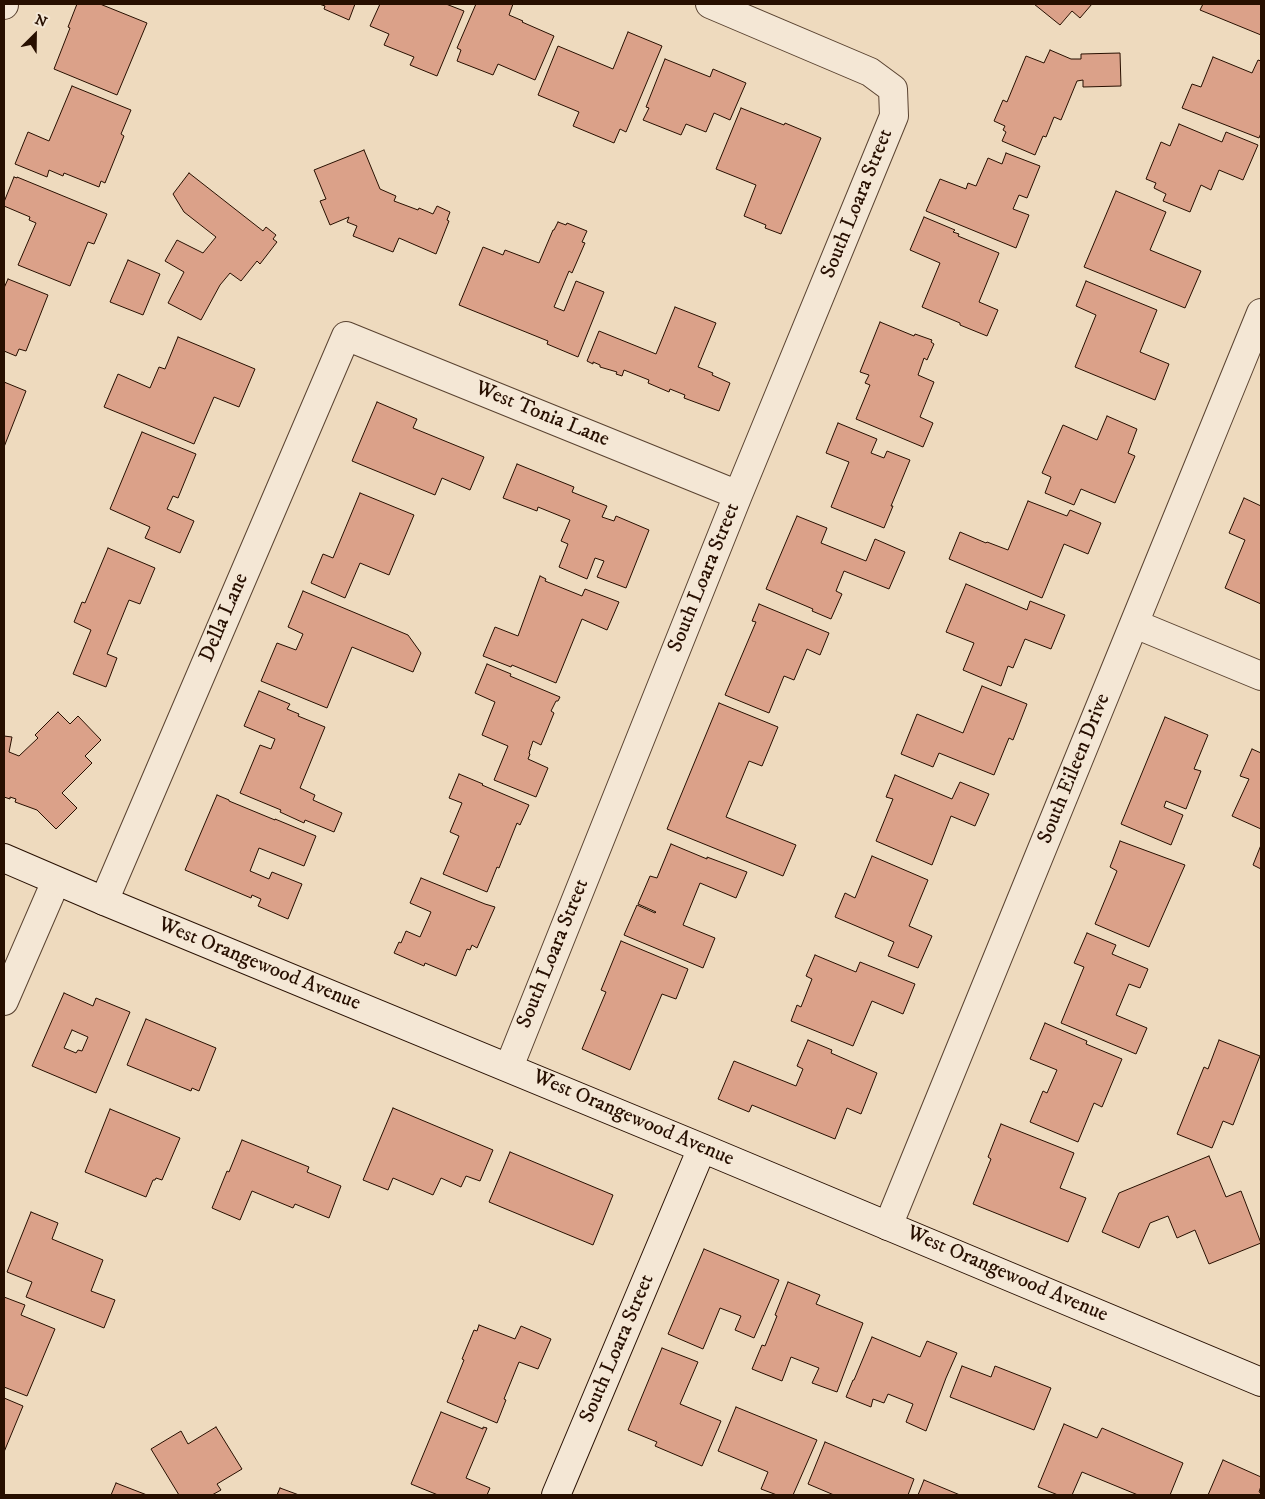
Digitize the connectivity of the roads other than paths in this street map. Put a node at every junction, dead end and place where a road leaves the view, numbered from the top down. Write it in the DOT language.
graph roads {
  1 [pos="710,4"];
  2 [pos="1261,312"];
  3 [pos="346,336"];
  4 [pos="738,495"];
  5 [pos="1135,624"];
  6 [pos="1261,676"];
  7 [pos="4,858"];
  8 [pos="56,881"];
  9 [pos="104,901"];
  10 [pos="4,1001"];
  11 [pos="509,1067"];
  12 [pos="702,1148"];
  13 [pos="888,1226"];
  14 [pos="1261,1382"];
  15 [pos="561,1494"];
  1 -- 4 [label="street, South Loara Street"];
  2 -- 5 [label="street, South Eileen Drive"];
  3 -- 4 [label="street, West Tonia Lane"];
  3 -- 9 [label="street, Della Lane"];
  4 -- 11 [label="street, South Loara Street"];
  5 -- 6 [label="street"];
  5 -- 13 [label="street, South Eileen Drive"];
  7 -- 8 [label="street, West Orangewood Avenue"];
  8 -- 9 [label="street, West Orangewood Avenue"];
  8 -- 10 [label="street"];
  9 -- 11 [label="street, West Orangewood Avenue"];
  11 -- 12 [label="street, West Orangewood Avenue"];
  12 -- 13 [label="street, West Orangewood Avenue"];
  12 -- 15 [label="street, South Loara Street"];
  13 -- 14 [label="street, West Orangewood Avenue"];
}
